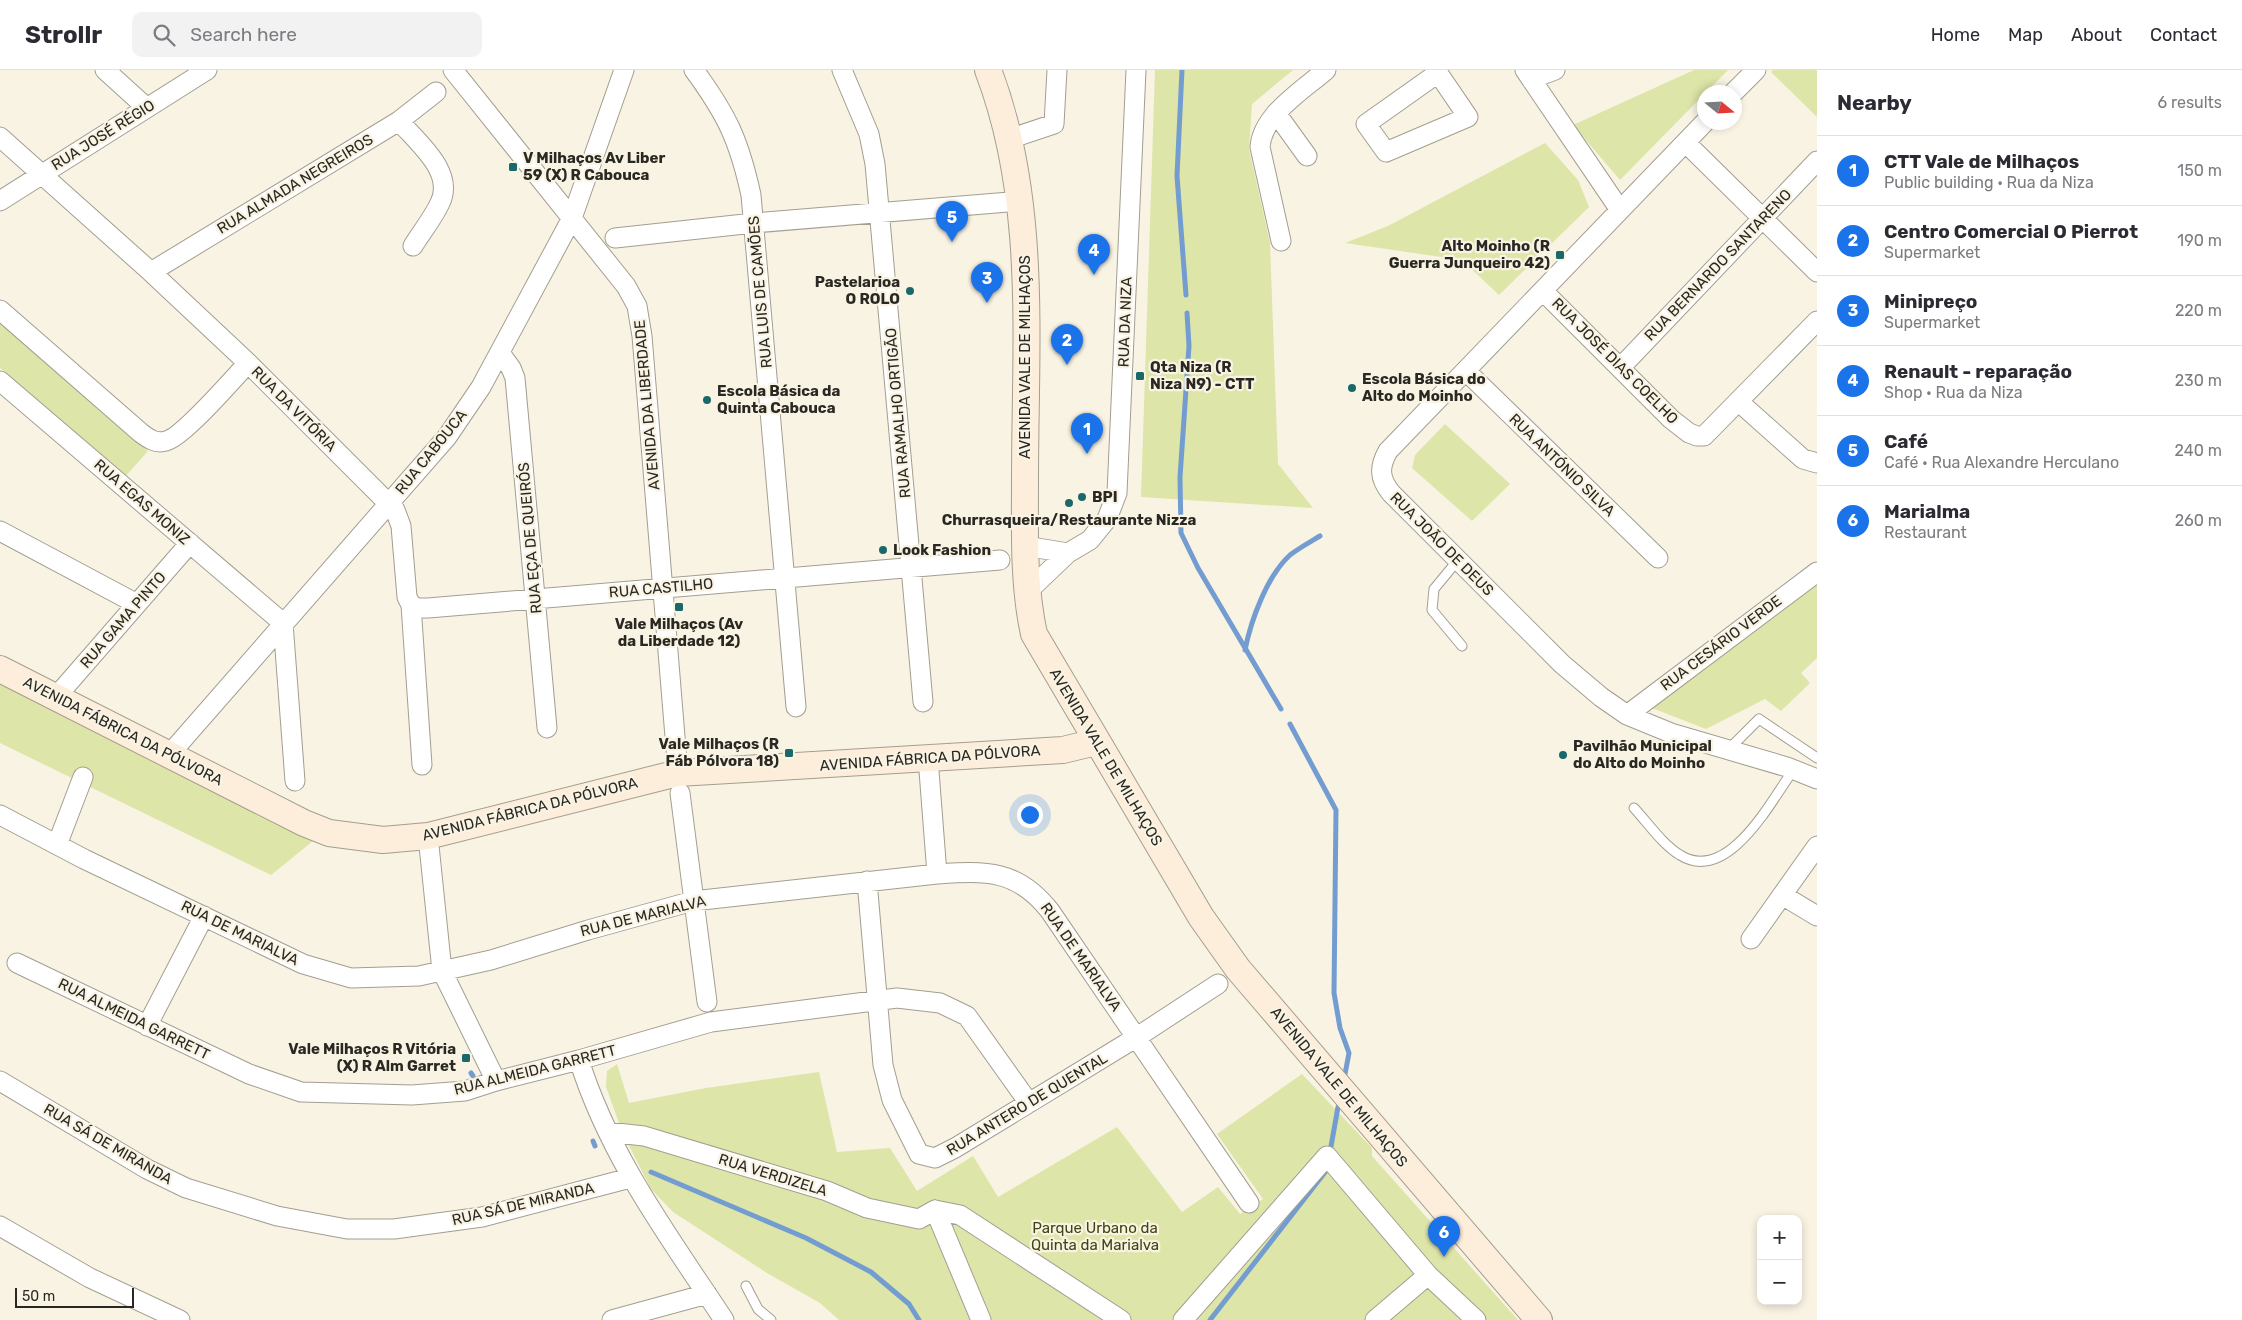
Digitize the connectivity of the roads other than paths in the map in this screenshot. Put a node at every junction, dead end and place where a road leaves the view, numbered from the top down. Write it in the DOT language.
graph roads {
  1 [pos="104,70"];
  2 [pos="207,70"];
  3 [pos="454,70"];
  4 [pos="624,70"];
  5 [pos="694,70"];
  6 [pos="842,70"];
  7 [pos="988,70"];
  8 [pos="1057,70"];
  9 [pos="1136,70"];
  10 [pos="1326,70"];
  11 [pos="1555,70"];
  12 [pos="1756,70"];
  13 [pos="1437,72"];
  14 [pos="1528,75"];
  15 [pos="1741,85"];
  16 [pos="436,92"];
  17 [pos="147,108"];
  18 [pos="1276,113"];
  19 [pos="399,121"];
  20 [pos="1698,130"];
  21 [pos="0,137"];
  22 [pos="1009,139"];
  23 [pos="1686,143"];
  24 [pos="1307,156"];
  25 [pos="1817,161"];
  26 [pos="42,174"];
  27 [pos="0,201"];
  28 [pos="1021,201"];
  29 [pos="1620,210"];
  30 [pos="880,212"];
  31 [pos="572,218"];
  32 [pos="1762,219"];
  33 [pos="754,223"];
  34 [pos="616,238"];
  35 [pos="1281,241"];
  36 [pos="412,246"];
  37 [pos="151,272"];
  38 [pos="1817,272"];
  39 [pos="1543,291"];
  40 [pos="0,310"];
  41 [pos="1817,321"];
  42 [pos="500,353"];
  43 [pos="248,363"];
  44 [pos="1620,368"];
  45 [pos="1466,371"];
  46 [pos="0,381"];
  47 [pos="1739,402"];
  48 [pos="1817,463"];
  49 [pos="389,504"];
  50 [pos="0,531"];
  51 [pos="190,543"];
  52 [pos="1025,546"];
  53 [pos="1068,554"];
  54 [pos="1658,558"];
  55 [pos="1000,560"];
  56 [pos="1458,560"];
  57 [pos="911,567"];
  58 [pos="1817,572"];
  59 [pos="786,578"];
  60 [pos="664,588"];
  61 [pos="1027,592"];
  62 [pos="535,599"];
  63 [pos="137,604"];
  64 [pos="411,604"];
  65 [pos="283,623"];
  66 [pos="1462,646"];
  67 [pos="0,669"];
  68 [pos="56,697"];
  69 [pos="923,702"];
  70 [pos="796,707"];
  71 [pos="1626,715"];
  72 [pos="547,728"];
  73 [pos="1096,742"];
  74 [pos="1729,749"];
  75 [pos="169,755"];
  76 [pos="928,758"];
  77 [pos="1817,758"];
  78 [pos="422,765"];
  79 [pos="1794,769"];
  80 [pos="83,777"];
  81 [pos="1817,779"];
  82 [pos="294,781"];
  83 [pos="679,783"];
  84 [pos="1634,808"];
  85 [pos="0,815"];
  86 [pos="428,836"];
  87 [pos="57,845"];
  88 [pos="1817,846"];
  89 [pos="937,874"];
  90 [pos="867,881"];
  91 [pos="1782,895"];
  92 [pos="693,901"];
  93 [pos="204,916"];
  94 [pos="1817,916"];
  95 [pos="1751,940"];
  96 [pos="17,963"];
  97 [pos="442,971"];
  98 [pos="1218,984"];
  99 [pos="877,1000"];
  100 [pos="707,1002"];
  101 [pos="147,1026"];
  102 [pos="1136,1038"];
  103 [pos="579,1060"];
  104 [pos="0,1081"];
  105 [pos="496,1081"];
  106 [pos="1029,1103"];
  107 [pos="608,1132"];
  108 [pos="630,1178"];
  109 [pos="1249,1203"];
  110 [pos="935,1210"];
  111 [pos="0,1226"];
  112 [pos="1428,1275"];
  113 [pos="746,1286"];
  114 [pos="707,1294"];
  115 [pos="1473,1319"];
  116 [pos="180,1320"];
  117 [pos="612,1320"];
  118 [pos="724,1320"];
  119 [pos="771,1320"];
  120 [pos="981,1320"];
  121 [pos="1121,1320"];
  122 [pos="1183,1320"];
  123 [pos="1375,1320"];
  124 [pos="1539,1320"];
  1 -- 17 [label="street"];
  2 -- 17 [label="street, RUA JOSÉ RÉGIO"];
  3 -- 31 [label="street, AVENIDA DA LIBERDADE"];
  4 -- 31 [label="street, RUA CABOUCA"];
  5 -- 33 [label="street, RUA LUIS DE CAMÕES"];
  6 -- 30 [label="street, RUA RAMALHO ORTIGÃO"];
  7 -- 22 [label="street, AVENIDA VALE DE MILHAÇOS"];
  8 -- 22 [label="street"];
  9 -- 53 [label="street, RUA DA NIZA"];
  10 -- 18 [label="street"];
  11 -- 14 [label="street"];
  12 -- 15 [label="street"];
  13 -- 13 [label="street"];
  14 -- 29 [label="street"];
  16 -- 19 [label="street, RUA ALMADA NEGREIROS"];
  17 -- 26 [label="street, RUA JOSÉ RÉGIO"];
  18 -- 24 [label="street"];
  18 -- 35 [label="street"];
  19 -- 36 [label="street"];
  19 -- 37 [label="street, RUA ALMADA NEGREIROS"];
  20 -- 23 [label="street, RUA JOÃO DE DEUS"];
  21 -- 26 [label="street, RUA DA VITÓRIA"];
  22 -- 28 [label="street, AVENIDA VALE DE MILHAÇOS"];
  23 -- 29 [label="street, RUA JOÃO DE DEUS"];
  23 -- 32 [label="street"];
  25 -- 32 [label="street, RUA BERNARDO SANTARENO"];
  26 -- 27 [label="street, RUA JOSÉ RÉGIO"];
  26 -- 37 [label="street, RUA DA VITÓRIA"];
  28 -- 30 [label="street"];
  28 -- 52 [label="street, AVENIDA VALE DE MILHAÇOS"];
  29 -- 39 [label="street, RUA JOÃO DE DEUS"];
  30 -- 33 [label="street"];
  30 -- 57 [label="street, RUA RAMALHO ORTIGÃO"];
  31 -- 42 [label="street, RUA CABOUCA"];
  31 -- 60 [label="street, AVENIDA DA LIBERDADE"];
  32 -- 38 [label="street"];
  32 -- 44 [label="street, RUA BERNARDO SANTARENO"];
  33 -- 34 [label="street"];
  33 -- 59 [label="street, RUA LUIS DE CAMÕES"];
  37 -- 43 [label="street, RUA DA VITÓRIA"];
  39 -- 44 [label="street, RUA JOSÉ DIAS COELHO"];
  39 -- 45 [label="street, RUA JOÃO DE DEUS"];
  40 -- 43 [label="street"];
  41 -- 47 [label="street, RUA JOSÉ DIAS COELHO"];
  42 -- 49 [label="street, RUA CABOUCA"];
  42 -- 62 [label="street, RUA EÇA DE QUEIRÓS"];
  43 -- 49 [label="street, RUA DA VITÓRIA"];
  44 -- 47 [label="street, RUA JOSÉ DIAS COELHO"];
  45 -- 54 [label="street, RUA ANTÓNIO SILVA"];
  45 -- 56 [label="street, RUA JOÃO DE DEUS"];
  46 -- 51 [label="street, RUA EGAS MONIZ"];
  47 -- 48 [label="street"];
  49 -- 64 [label="street, RUA DA VITÓRIA"];
  49 -- 65 [label="street, RUA CABOUCA"];
  50 -- 63 [label="street"];
  51 -- 63 [label="street, RUA GAMA PINTO"];
  51 -- 65 [label="street, RUA EGAS MONIZ"];
  52 -- 53 [label="street"];
  52 -- 61 [label="street, AVENIDA VALE DE MILHAÇOS"];
  53 -- 61 [label="street, RUA DA NIZA"];
  55 -- 57 [label="street, RUA CASTILHO"];
  56 -- 66 [label="lane"];
  56 -- 71 [label="street, RUA JOÃO DE DEUS"];
  57 -- 59 [label="street, RUA CASTILHO"];
  57 -- 69 [label="street, RUA RAMALHO ORTIGÃO"];
  58 -- 71 [label="street, RUA CESÁRIO VERDE"];
  59 -- 60 [label="street, RUA CASTILHO"];
  59 -- 70 [label="street, RUA LUIS DE CAMÕES"];
  60 -- 62 [label="street, RUA CASTILHO"];
  60 -- 83 [label="street, AVENIDA DA LIBERDADE"];
  61 -- 73 [label="street, AVENIDA VALE DE MILHAÇOS"];
  62 -- 64 [label="street, RUA CASTILHO"];
  62 -- 72 [label="street, RUA EÇA DE QUEIRÓS"];
  63 -- 68 [label="street, RUA GAMA PINTO"];
  64 -- 78 [label="street, RUA DA VITÓRIA"];
  65 -- 75 [label="street, RUA CABOUCA"];
  65 -- 82 [label="street"];
  67 -- 68 [label="street, AVENIDA FÁBRICA DA PÓLVORA"];
  68 -- 75 [label="street, AVENIDA FÁBRICA DA PÓLVORA"];
  71 -- 74 [label="street, RUA JOÃO DE DEUS"];
  73 -- 76 [label="street, AVENIDA FÁBRICA DA PÓLVORA"];
  73 -- 124 [label="street, AVENIDA VALE DE MILHAÇOS"];
  74 -- 77 [label="lane"];
  74 -- 79 [label="street, RUA JOÃO DE DEUS"];
  75 -- 86 [label="street, AVENIDA FÁBRICA DA PÓLVORA"];
  76 -- 83 [label="street, AVENIDA FÁBRICA DA PÓLVORA"];
  76 -- 89 [label="street"];
  79 -- 81 [label="street, RUA JOÃO DE DEUS"];
  79 -- 84 [label="lane"];
  80 -- 87 [label="street"];
  83 -- 86 [label="street, AVENIDA FÁBRICA DA PÓLVORA"];
  83 -- 92 [label="street, AVENIDA DA LIBERDADE"];
  85 -- 87 [label="street, RUA DE MARIALVA"];
  86 -- 97 [label="street"];
  87 -- 93 [label="street, RUA DE MARIALVA"];
  88 -- 91 [label="street"];
  89 -- 90 [label="street, RUA DE MARIALVA"];
  89 -- 102 [label="street, RUA DE MARIALVA"];
  90 -- 92 [label="street, RUA DE MARIALVA"];
  90 -- 99 [label="street, RUA ANTERO DE QUENTAL"];
  91 -- 94 [label="street"];
  91 -- 95 [label="street"];
  92 -- 97 [label="street, RUA DE MARIALVA"];
  92 -- 100 [label="street, AVENIDA DA LIBERDADE"];
  93 -- 97 [label="street, RUA DE MARIALVA"];
  93 -- 101 [label="street"];
  96 -- 101 [label="street, RUA ALMEIDA GARRETT"];
  97 -- 105 [label="street"];
  98 -- 102 [label="street, RUA ANTERO DE QUENTAL"];
  99 -- 103 [label="street, RUA ALMEIDA GARRETT"];
  99 -- 106 [label="street, RUA ALMEIDA GARRETT"];
  99 -- 106 [label="street, RUA ANTERO DE QUENTAL"];
  101 -- 105 [label="street, RUA ALMEIDA GARRETT"];
  102 -- 106 [label="street, RUA ANTERO DE QUENTAL"];
  102 -- 109 [label="street, RUA DE MARIALVA"];
  103 -- 105 [label="street, RUA ALMEIDA GARRETT"];
  103 -- 107 [label="street"];
  104 -- 108 [label="street, RUA SÁ DE MIRANDA"];
  107 -- 108 [label="street"];
  107 -- 110 [label="street, RUA VERDIZELA"];
  108 -- 114 [label="street"];
  110 -- 120 [label="street"];
  110 -- 121 [label="street"];
  111 -- 116 [label="street"];
  112 -- 115 [label="street"];
  112 -- 122 [label="street"];
  112 -- 123 [label="street"];
  113 -- 119 [label="lane"];
  114 -- 117 [label="street"];
  114 -- 118 [label="street"];
}
